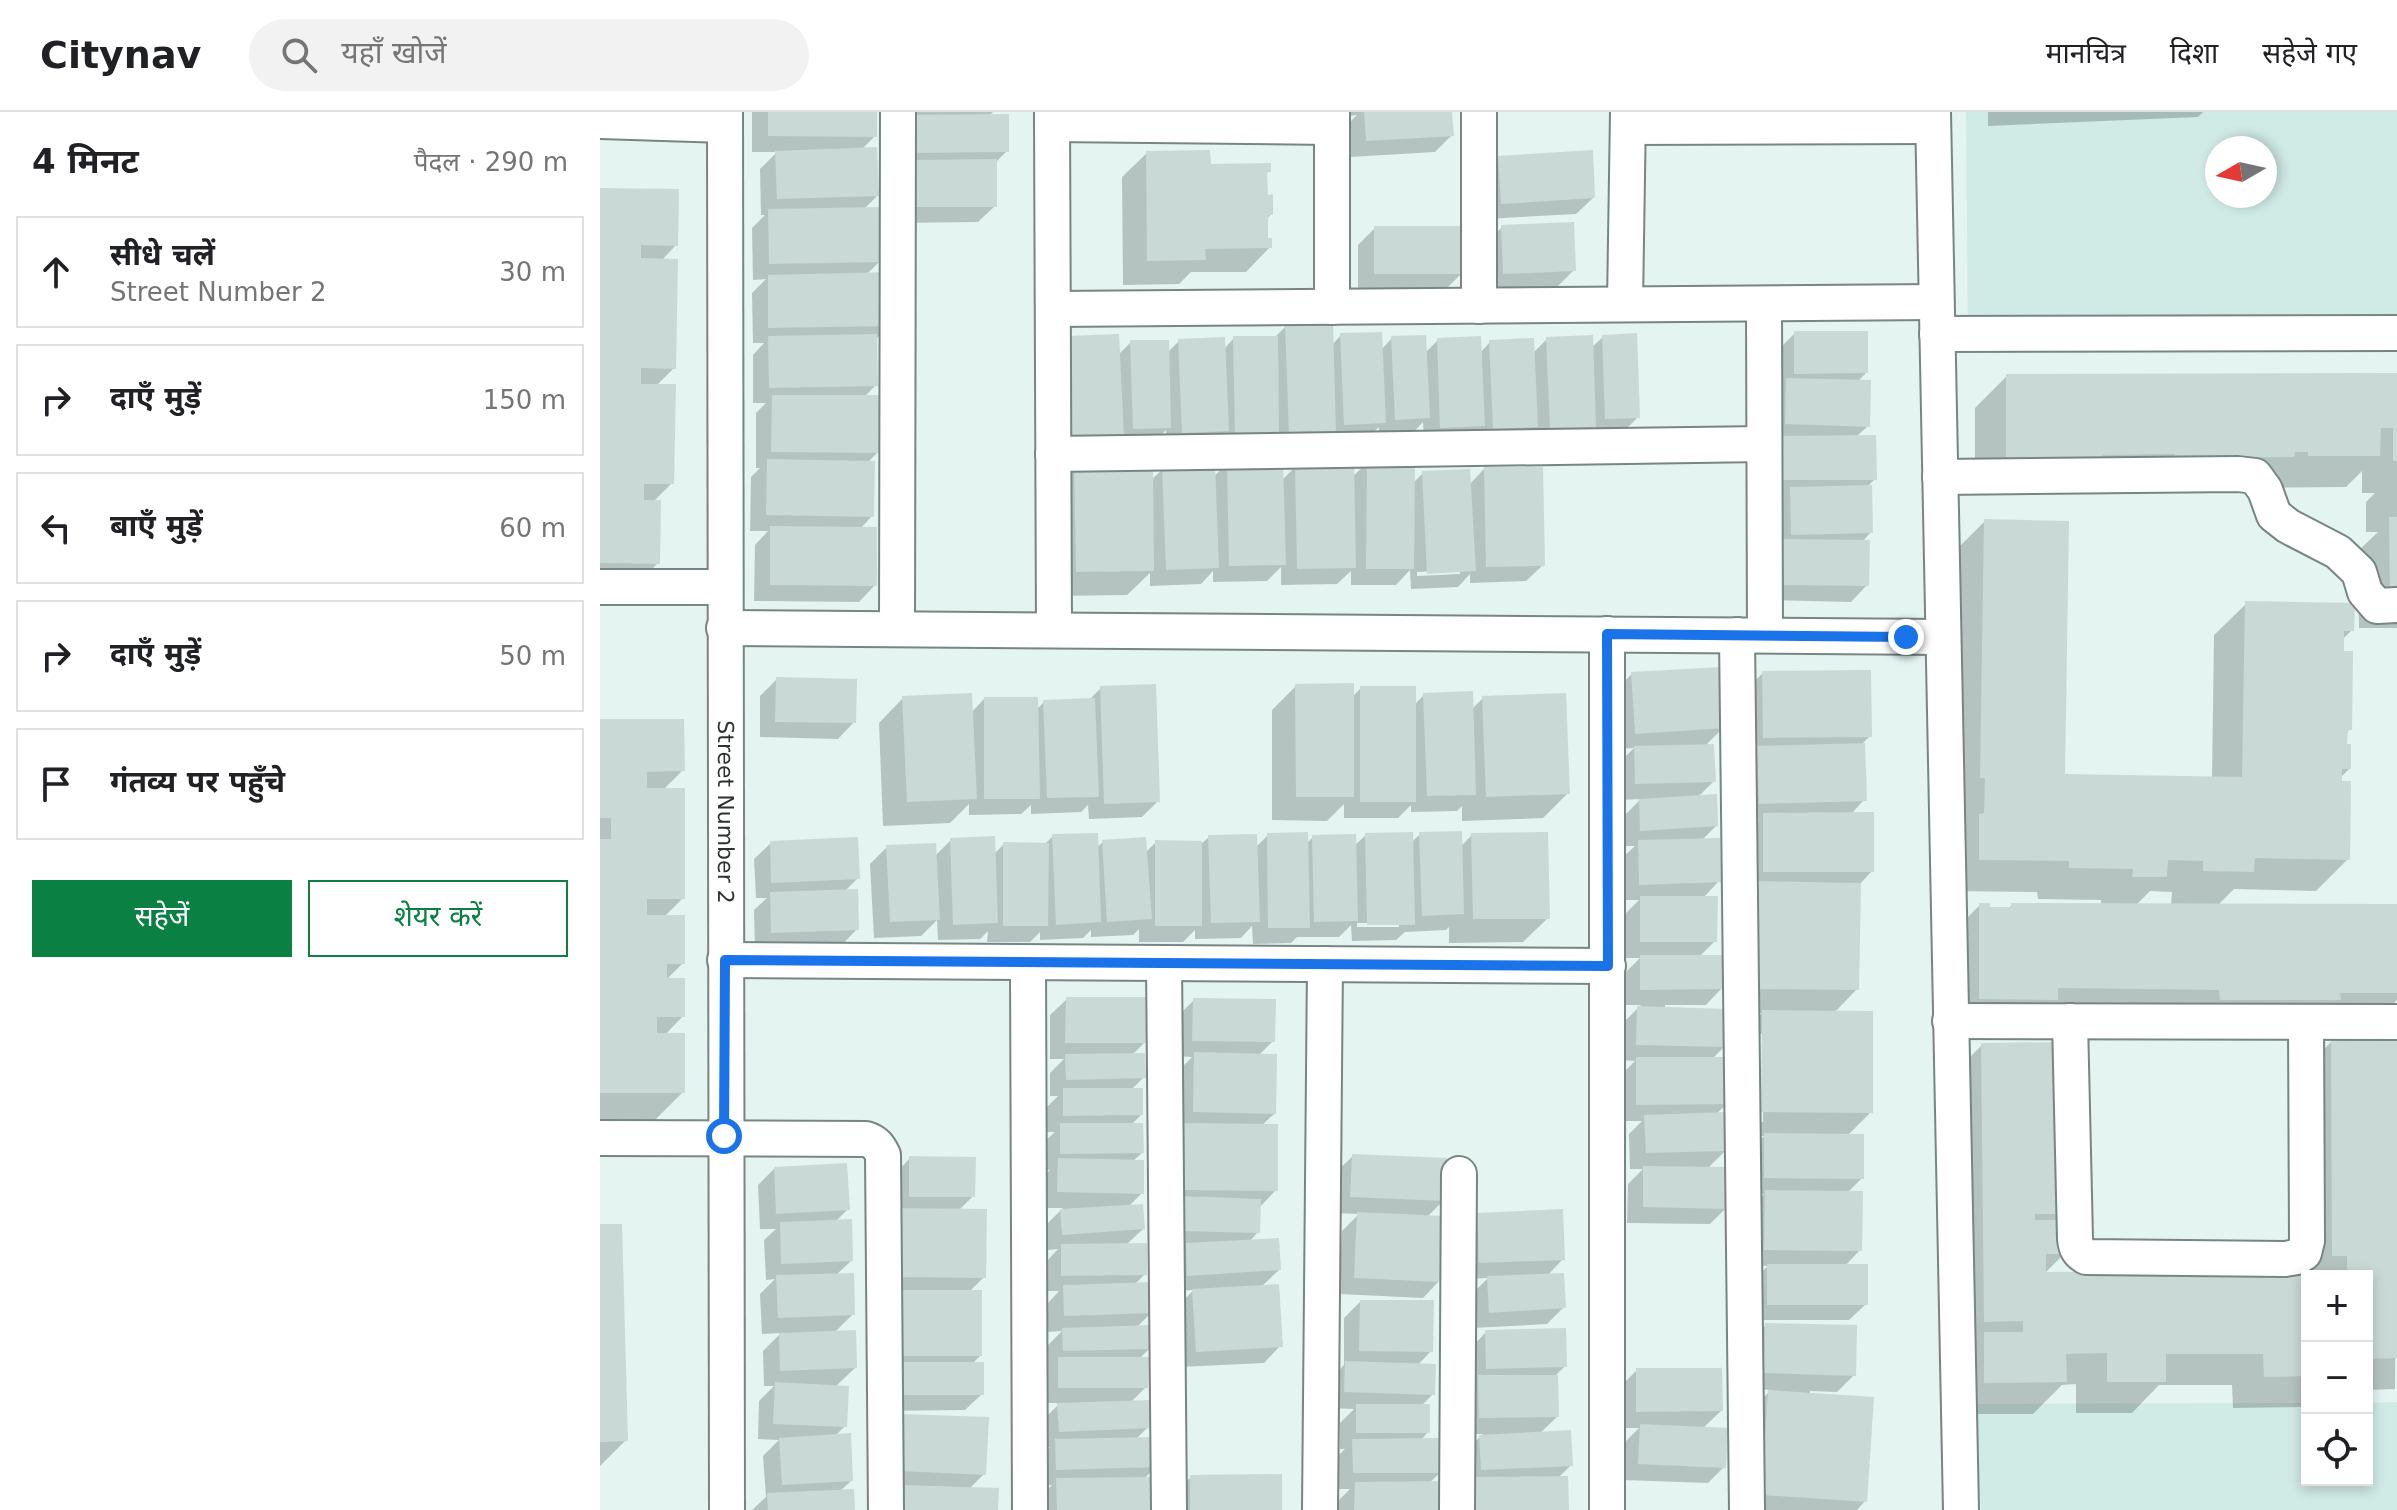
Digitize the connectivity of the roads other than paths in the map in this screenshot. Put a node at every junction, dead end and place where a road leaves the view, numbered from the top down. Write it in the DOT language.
graph roads {
  1 [pos="898,112"];
  2 [pos="1479,112"];
  3 [pos="1052,118"];
  4 [pos="725,119"];
  5 [pos="1190,119"];
  6 [pos="1628,119"];
  7 [pos="1776,119"];
  8 [pos="1933,119"];
  9 [pos="1332,120"];
  10 [pos="600,121"];
  11 [pos="1625,304"];
  12 [pos="1764,304"];
  13 [pos="1479,306"];
  14 [pos="1332,307"];
  15 [pos="1053,309"];
  16 [pos="1937,318"];
  17 [pos="2397,333"];
  18 [pos="1764,444"];
  19 [pos="1053,454"];
  20 [pos="1940,477"];
  21 [pos="600,587"];
  22 [pos="724,587"];
  23 [pos="2397,605"];
  24 [pos="724,628"];
  25 [pos="897,629"];
  26 [pos="1054,630"];
  27 [pos="1607,634"];
  28 [pos="1751,635"];
  29 [pos="1943,637"];
  30 [pos="725,960"];
  31 [pos="1028,963"];
  32 [pos="1164,963"];
  33 [pos="1325,964"];
  34 [pos="1608,966"];
  35 [pos="1950,1021"];
  36 [pos="2070,1021"];
  37 [pos="2306,1022"];
  38 [pos="2397,1022"];
  39 [pos="724,1136"];
  40 [pos="600,1138"];
  41 [pos="1459,1174"];
  42 [pos="727,1510"];
  43 [pos="886,1510"];
  44 [pos="1030,1510"];
  45 [pos="1169,1510"];
  46 [pos="1320,1510"];
  47 [pos="1457,1510"];
  48 [pos="1607,1510"];
  49 [pos="1747,1510"];
  50 [pos="1961,1510"];
  1 -- 25 [label="street"];
  2 -- 13 [label="street"];
  3 -- 5 [label="street"];
  3 -- 15 [label="street"];
  4 -- 10 [label="street"];
  4 -- 22 [label="street, Street Number 2"];
  5 -- 9 [label="street"];
  6 -- 7 [label="street"];
  6 -- 11 [label="street"];
  7 -- 8 [label="street"];
  8 -- 16 [label="street"];
  9 -- 14 [label="street"];
  11 -- 12 [label="street"];
  11 -- 13 [label="street"];
  12 -- 16 [label="street"];
  12 -- 18 [label="street"];
  13 -- 14 [label="street"];
  14 -- 15 [label="street"];
  15 -- 19 [label="street"];
  16 -- 17 [label="street"];
  16 -- 20 [label="street"];
  18 -- 19 [label="street"];
  18 -- 28 [label="street"];
  19 -- 26 [label="street"];
  20 -- 23 [label="street"];
  20 -- 29 [label="street"];
  21 -- 22 [label="street"];
  22 -- 24 [label="street, Street Number 2"];
  24 -- 25 [label="street"];
  24 -- 30 [label="street, Street Number 2"];
  25 -- 26 [label="street"];
  26 -- 27 [label="street"];
  27 -- 28 [label="street"];
  27 -- 34 [label="street"];
  28 -- 29 [label="street"];
  28 -- 49 [label="street"];
  29 -- 35 [label="street"];
  30 -- 31 [label="street"];
  30 -- 39 [label="street, Street Number 2"];
  31 -- 32 [label="street"];
  31 -- 44 [label="street"];
  32 -- 33 [label="street"];
  32 -- 45 [label="street"];
  33 -- 34 [label="street"];
  33 -- 46 [label="street"];
  34 -- 48 [label="street"];
  35 -- 36 [label="street"];
  35 -- 50 [label="street"];
  36 -- 37 [label="street"];
  36 -- 37 [label="street"];
  37 -- 38 [label="street"];
  39 -- 40 [label="street"];
  39 -- 42 [label="street, Street Number 2"];
  39 -- 43 [label="street"];
  41 -- 47 [label="street"];
}
